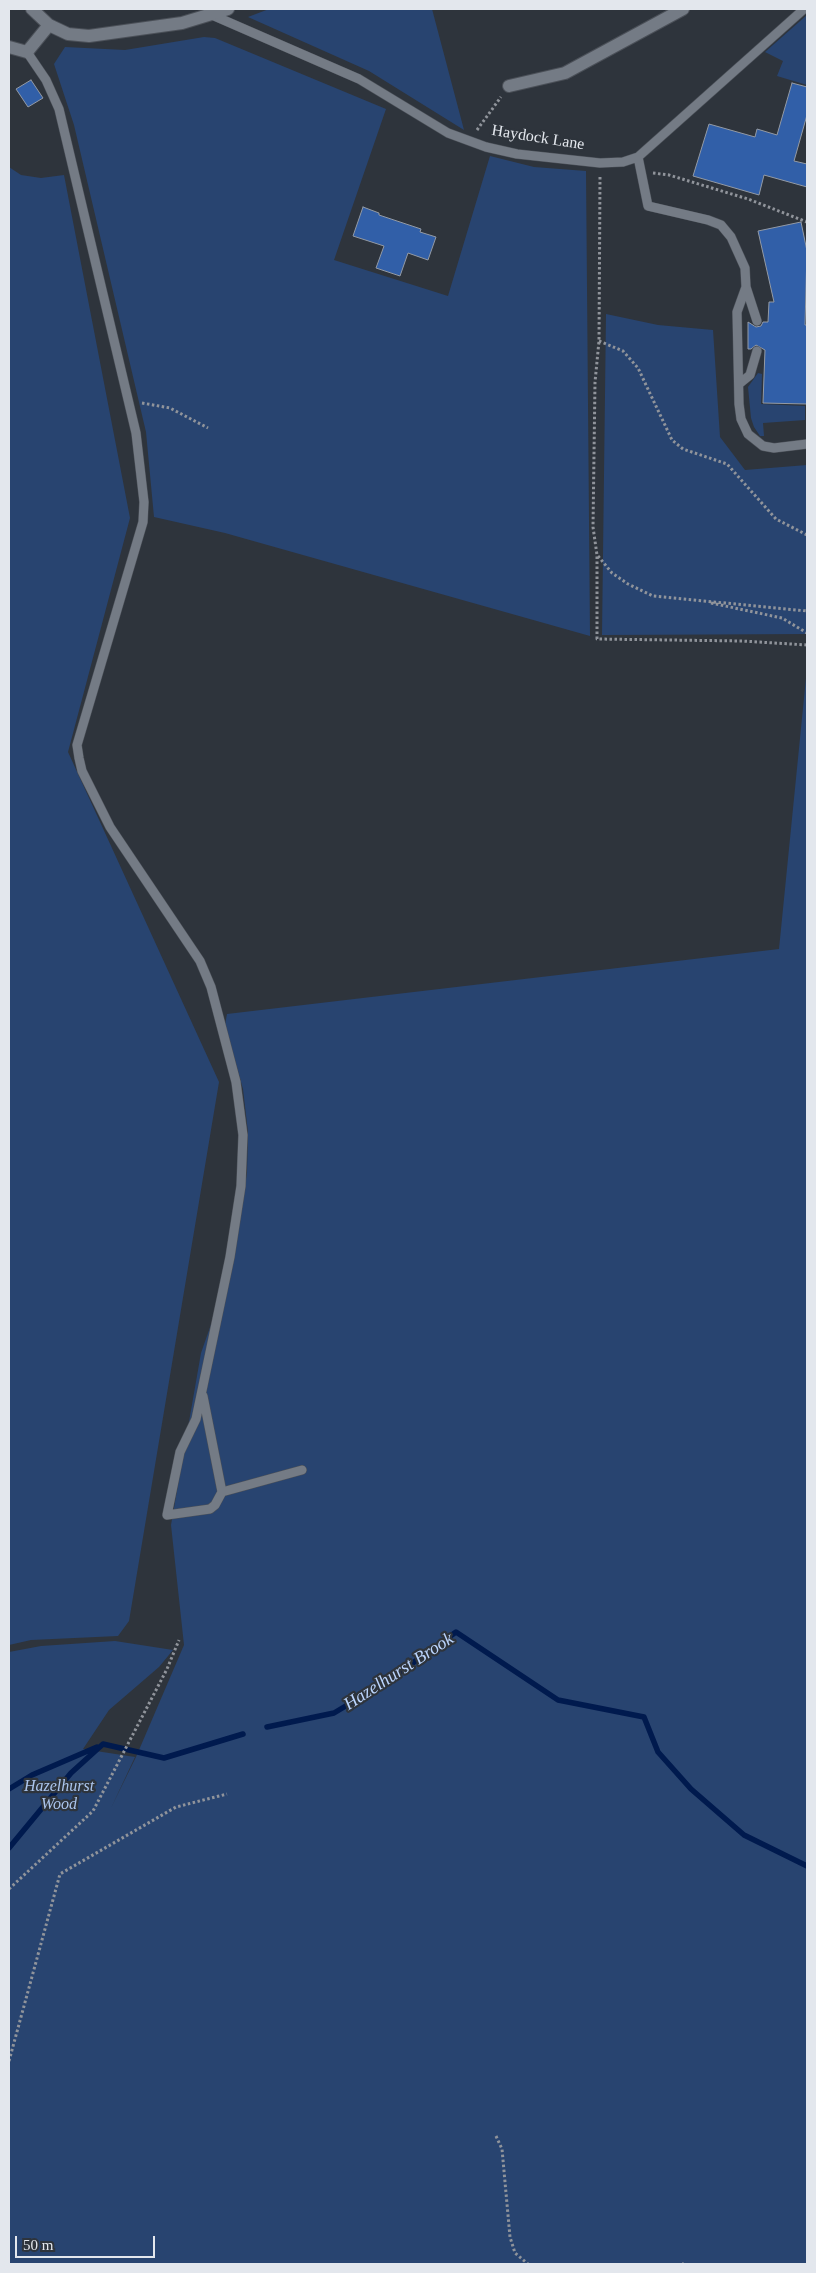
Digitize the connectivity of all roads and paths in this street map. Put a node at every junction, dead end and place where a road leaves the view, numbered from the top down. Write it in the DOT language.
graph roads {
  1 [pos="32,9"];
  2 [pos="228,9"];
  3 [pos="683,9"];
  4 [pos="804,9"];
  5 [pos="212,15"];
  6 [pos="49,25"];
  7 [pos="9,48"];
  8 [pos="27,52"];
  9 [pos="509,86"];
  10 [pos="469,141"];
  11 [pos="638,156"];
  12 [pos="600,163"];
  13 [pos="642,172"];
  14 [pos="807,222"];
  15 [pos="746,287"];
  16 [pos="757,320"];
  17 [pos="599,340"];
  18 [pos="757,351"];
  19 [pos="739,384"];
  20 [pos="129,401"];
  21 [pos="208,428"];
  22 [pos="807,444"];
  23 [pos="807,535"];
  24 [pos="597,555"];
  25 [pos="688,599"];
  26 [pos="807,611"];
  27 [pos="807,633"];
  28 [pos="807,645"];
  29 [pos="202,1391"];
  30 [pos="302,1470"];
  31 [pos="222,1492"];
  32 [pos="179,1640"];
  33 [pos="227,1794"];
  34 [pos="9,1889"];
  35 [pos="9,2061"];
  36 [pos="496,2136"];
  37 [pos="528,2264"];
  1 -- 6 [label="street"];
  2 -- 5 [label="street"];
  3 -- 9 [label="street"];
  4 -- 11 [label="lane, Haydock Lane"];
  5 -- 6 [label="street"];
  5 -- 10 [label="lane, Haydock Lane"];
  6 -- 8 [label="street"];
  7 -- 8 [label="street"];
  8 -- 20 [label="lane"];
  9 -- 10 [label="path"];
  10 -- 12 [label="lane, Haydock Lane"];
  11 -- 12 [label="lane, Haydock Lane"];
  11 -- 13 [label="lane"];
  12 -- 17 [label="path"];
  13 -- 14 [label="path"];
  13 -- 15 [label="lane"];
  15 -- 16 [label="lane"];
  15 -- 19 [label="lane"];
  17 -- 23 [label="path"];
  17 -- 24 [label="path"];
  18 -- 19 [label="lane"];
  19 -- 22 [label="lane"];
  20 -- 21 [label="path"];
  20 -- 29 [label="lane"];
  24 -- 25 [label="path"];
  24 -- 28 [label="path"];
  25 -- 26 [label="path"];
  25 -- 27 [label="path"];
  29 -- 31 [label="lane"];
  29 -- 31 [label="lane"];
  30 -- 31 [label="lane"];
  32 -- 34 [label="path"];
  33 -- 35 [label="path"];
  36 -- 37 [label="path"];
}
